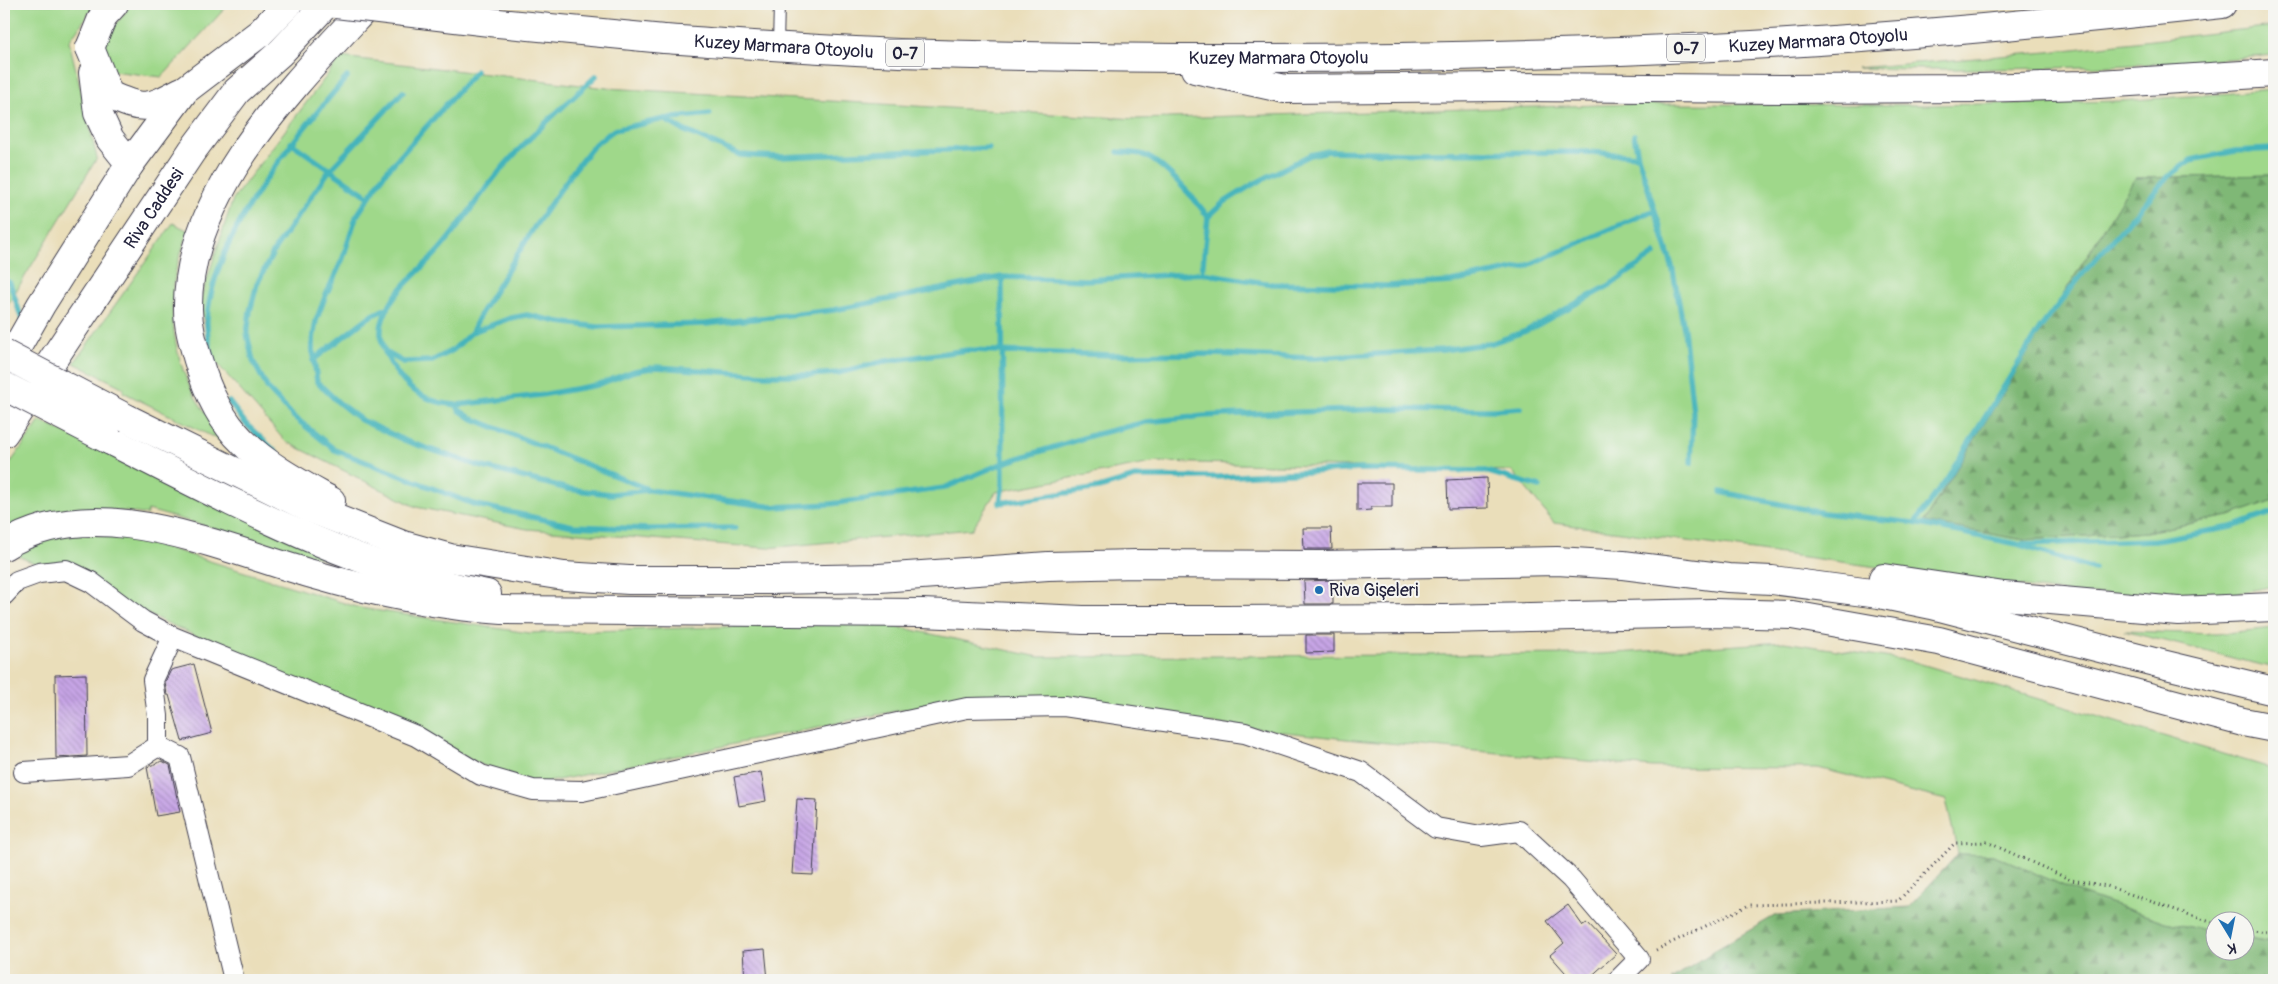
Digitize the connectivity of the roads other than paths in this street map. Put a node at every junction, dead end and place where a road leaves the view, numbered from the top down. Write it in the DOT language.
graph roads {
  1 [pos="114,4"];
  2 [pos="288,4"];
  3 [pos="326,4"];
  4 [pos="336,4"];
  5 [pos="369,4"];
  6 [pos="779,4"];
  7 [pos="2222,4"];
  8 [pos="778,46"];
  9 [pos="90,48"];
  10 [pos="1147,58"];
  11 [pos="2274,73"];
  12 [pos="185,90"];
  13 [pos="130,164"];
  14 [pos="4,354"];
  15 [pos="4,370"];
  16 [pos="4,386"];
  17 [pos="4,433"];
  18 [pos="4,546"];
  19 [pos="525,570"];
  20 [pos="1728,578"];
  21 [pos="4,595"];
  22 [pos="2274,607"];
  23 [pos="745,613"];
  24 [pos="173,636"];
  25 [pos="2274,691"];
  26 [pos="2274,728"];
  27 [pos="158,746"];
  28 [pos="24,772"];
  29 [pos="234,980"];
  30 [pos="1618,980"];
  1 -- 9 [label="main road"];
  2 -- 12 [label="main road"];
  3 -- 17 [label="main road, Riva Caddesi"];
  4 -- 8 [label="main road, Kuzey Marmara Otoyolu / O-7, bridge"];
  5 -- 19 [label="main road"];
  6 -- 8 [label="lane"];
  7 -- 10 [label="main road, Kuzey Marmara Otoyolu / O-7"];
  8 -- 10 [label="main road, Kuzey Marmara Otoyolu / O-7"];
  9 -- 12 [label="main road"];
  9 -- 13 [label="main road"];
  10 -- 11 [label="main road"];
  12 -- 13 [label="main road"];
  13 -- 15 [label="main road"];
  14 -- 19 [label="main road, bridge"];
  16 -- 23 [label="main road, bridge"];
  18 -- 23 [label="main road"];
  19 -- 20 [label="main road"];
  20 -- 22 [label="main road"];
  20 -- 25 [label="main road"];
  21 -- 24 [label="street"];
  23 -- 26 [label="main road"];
  24 -- 27 [label="street"];
  24 -- 30 [label="street"];
  27 -- 28 [label="street"];
  27 -- 29 [label="street"];
}
